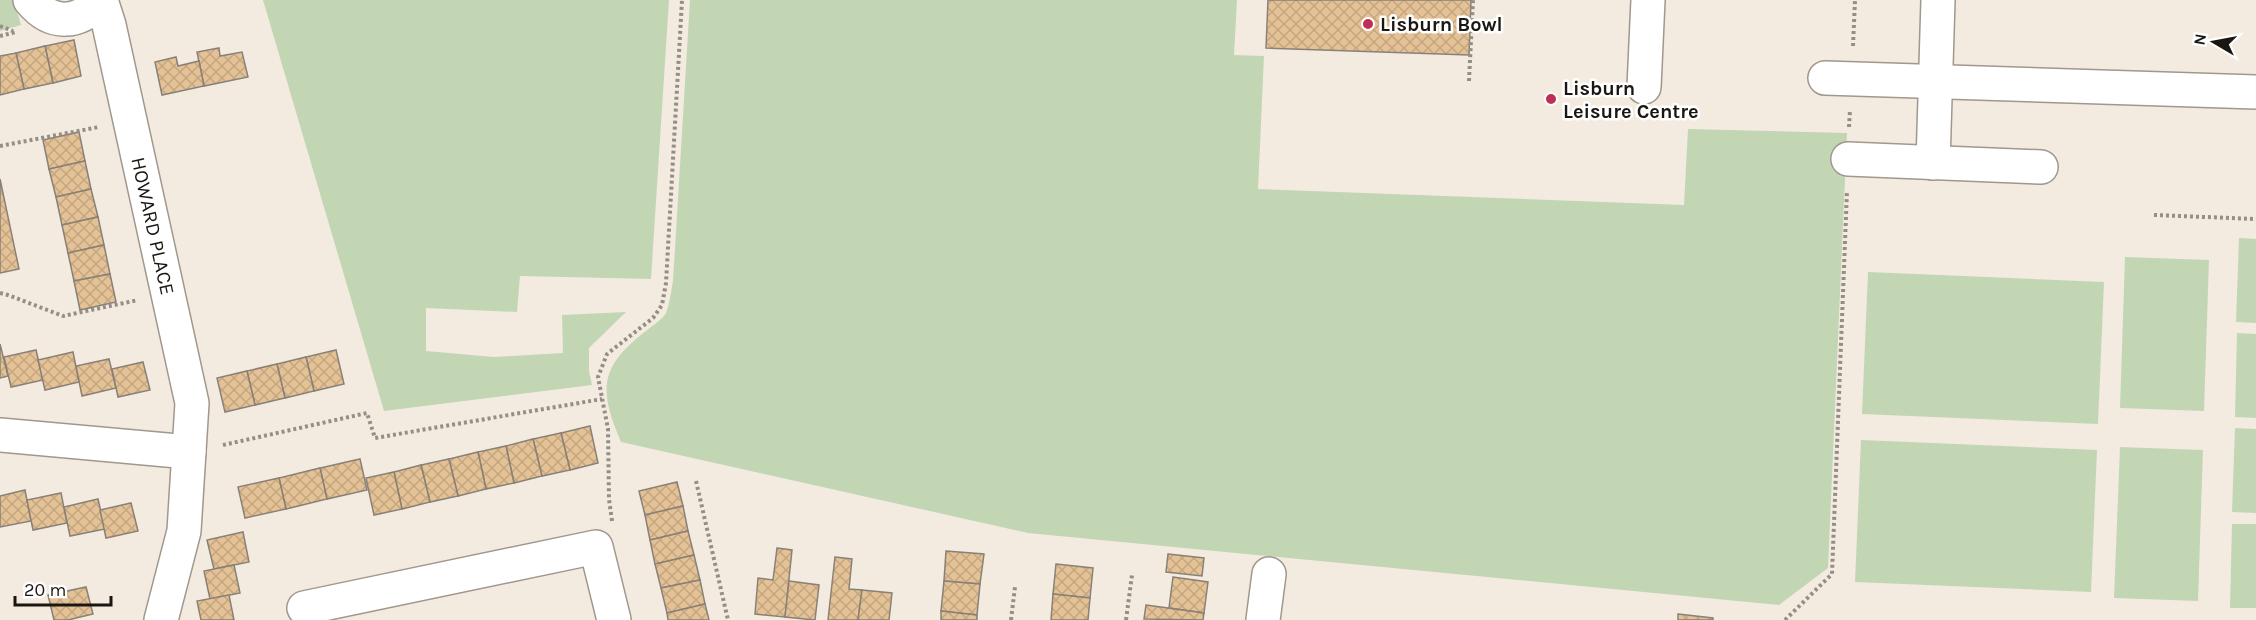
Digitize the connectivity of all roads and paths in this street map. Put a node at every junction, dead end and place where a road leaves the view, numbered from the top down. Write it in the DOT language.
graph roads {
  1 [pos="30,0"];
  2 [pos="682,0"];
  3 [pos="1473,0"];
  4 [pos="1648,0"];
  5 [pos="1855,0"];
  6 [pos="1938,0"];
  7 [pos="0,26"];
  8 [pos="17,32"];
  9 [pos="1838,79"];
  10 [pos="1469,81"];
  11 [pos="1936,82"];
  12 [pos="1644,87"];
  13 [pos="2256,92"];
  14 [pos="130,120"];
  15 [pos="0,146"];
  16 [pos="1848,159"];
  17 [pos="1933,162"];
  18 [pos="2041,167"];
  19 [pos="2154,215"];
  20 [pos="2256,219"];
  21 [pos="0,293"];
  22 [pos="168,293"];
  23 [pos="602,399"];
  24 [pos="0,435"];
  25 [pos="189,452"];
  26 [pos="696,482"];
  27 [pos="596,547"];
  28 [pos="1269,574"];
  29 [pos="1132,575"];
  30 [pos="1014,587"];
  31 [pos="304,608"];
  32 [pos="161,620"];
  33 [pos="614,620"];
  34 [pos="729,620"];
  35 [pos="1011,620"];
  36 [pos="1126,620"];
  37 [pos="1263,620"];
  38 [pos="1785,620"];
  1 -- 14 [label="street, HOWARD PLACE"];
  2 -- 23 [label="path"];
  3 -- 10 [label="path"];
  4 -- 12 [label="street"];
  5 -- 9 [label="path"];
  6 -- 11 [label="street"];
  7 -- 8 [label="path"];
  9 -- 11 [label="street"];
  9 -- 16 [label="path"];
  11 -- 13 [label="street"];
  11 -- 17 [label="street"];
  14 -- 15 [label="path"];
  14 -- 22 [label="street, HOWARD PLACE"];
  16 -- 17 [label="street"];
  16 -- 38 [label="path"];
  17 -- 18 [label="street"];
  19 -- 20 [label="path"];
  21 -- 22 [label="path"];
  22 -- 25 [label="street, HOWARD PLACE"];
  23 -- 25 [label="path"];
  23 -- 27 [label="path"];
  24 -- 25 [label="street"];
  25 -- 32 [label="street, HOWARD PLACE"];
  26 -- 34 [label="path"];
  27 -- 31 [label="street"];
  27 -- 33 [label="street"];
  28 -- 37 [label="street"];
  29 -- 36 [label="path"];
  30 -- 35 [label="path"];
}
